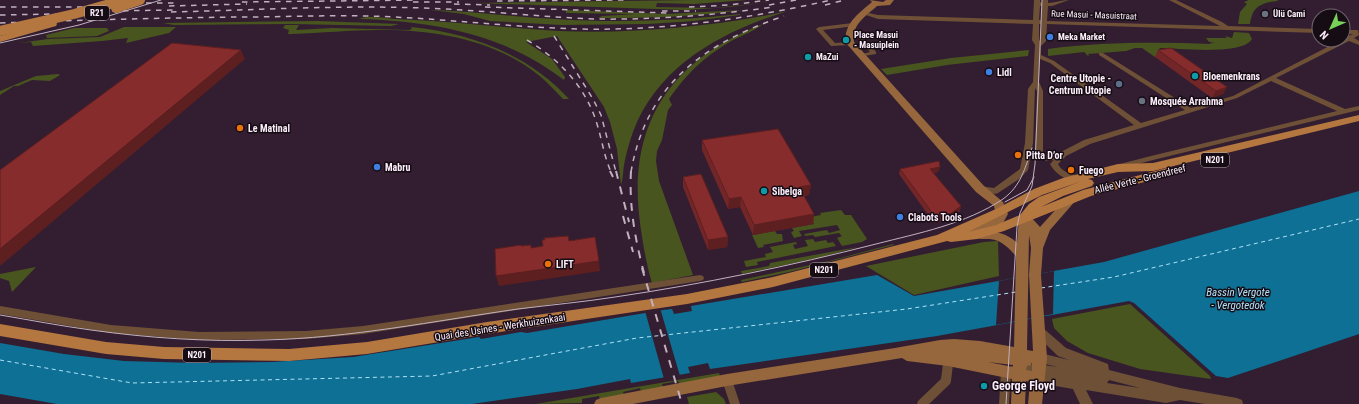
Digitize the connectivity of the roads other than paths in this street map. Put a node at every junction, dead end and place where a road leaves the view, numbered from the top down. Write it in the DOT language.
graph roads {
  1 [pos="124,0"];
  2 [pos="140,0"];
  3 [pos="891,0"];
  4 [pos="1066,0"];
  5 [pos="1173,0"];
  6 [pos="877,2"];
  7 [pos="1037,2"];
  8 [pos="1045,2"];
  9 [pos="868,13"];
  10 [pos="53,22"];
  11 [pos="1035,22"];
  12 [pos="1043,22"];
  13 [pos="1226,28"];
  14 [pos="851,29"];
  15 [pos="1311,31"];
  16 [pos="1,35"];
  17 [pos="850,43"];
  18 [pos="1038,44"];
  19 [pos="1328,48"];
  20 [pos="1101,54"];
  21 [pos="860,56"];
  22 [pos="1038,56"];
  23 [pos="1272,79"];
  24 [pos="1036,82"];
  25 [pos="1359,108"];
  26 [pos="1191,111"];
  27 [pos="1343,111"];
  28 [pos="1359,118"];
  29 [pos="1359,125"];
  30 [pos="1140,126"];
  31 [pos="927,131"];
  32 [pos="1057,159"];
  33 [pos="1153,167"];
  34 [pos="1118,168"];
  35 [pos="1076,178"];
  36 [pos="980,189"];
  37 [pos="1072,199"];
  38 [pos="1036,209"];
  39 [pos="997,214"];
  40 [pos="1025,218"];
  41 [pos="1012,223"];
  42 [pos="1023,232"];
  43 [pos="977,235"];
  44 [pos="957,237"];
  45 [pos="941,238"];
  46 [pos="1037,248"];
  47 [pos="1022,255"];
  48 [pos="700,278"];
  49 [pos="1,311"];
  50 [pos="0,330"];
  51 [pos="1039,331"];
  52 [pos="950,352"];
  53 [pos="895,354"];
  54 [pos="1017,366"];
  55 [pos="1039,369"];
  56 [pos="727,380"];
  57 [pos="1078,384"];
  58 [pos="1151,385"];
  59 [pos="1180,394"];
  60 [pos="601,404"];
  61 [pos="735,404"];
  62 [pos="922,404"];
  63 [pos="1004,404"];
  64 [pos="1018,404"];
  65 [pos="1035,404"];
  66 [pos="1087,404"];
  67 [pos="1237,404"];
  1 -- 10 [label="main road, R21, bridge"];
  2 -- 10 [label="main road, R21, bridge"];
  3 -- 6 [label="main road"];
  4 -- 8 [label="street"];
  5 -- 13 [label="street"];
  6 -- 9 [label="main road"];
  7 -- 8 [label="street"];
  7 -- 11 [label="street"];
  8 -- 12 [label="street"];
  9 -- 11 [label="street, Rue Masui - Masuistraat"];
  9 -- 14 [label="main road"];
  10 -- 16 [label="main road, R21"];
  10 -- 16 [label="main road"];
  11 -- 12 [label="street, Rue Masui - Masuistraat"];
  11 -- 18 [label="street"];
  12 -- 13 [label="street, Rue Masui - Masuistraat"];
  12 -- 18 [label="street"];
  13 -- 15 [label="street, Rue Masui - Masuistraat"];
  14 -- 17 [label="main road"];
  14 -- 17 [label="street"];
  14 -- 21 [label="street"];
  17 -- 21 [label="main road"];
  18 -- 22 [label="street"];
  19 -- 23 [label="street"];
  20 -- 26 [label="street"];
  21 -- 31 [label="main road"];
  22 -- 24 [label="street"];
  22 -- 30 [label="street"];
  23 -- 26 [label="street"];
  23 -- 27 [label="street"];
  24 -- 32 [label="street"];
  24 -- 36 [label="street"];
  25 -- 27 [label="street, Allée Verte - Groendreef"];
  26 -- 30 [label="street"];
  27 -- 34 [label="street, Allée Verte - Groendreef"];
  28 -- 33 [label="main road, Allée Verte - Groendreef / N201"];
  29 -- 37 [label="main road, Allée Verte - Groendreef / N201"];
  30 -- 32 [label="street"];
  31 -- 36 [label="main road"];
  31 -- 39 [label="main road"];
  32 -- 35 [label="street"];
  33 -- 34 [label="main road, Allée Verte - Groendreef / N201"];
  33 -- 38 [label="main road, N201"];
  34 -- 35 [label="main road, Allée Verte - Groendreef / N201"];
  35 -- 39 [label="main road, Allée Verte - Groendreef / N201"];
  36 -- 39 [label="main road"];
  37 -- 38 [label="main road, Allée Verte - Groendreef / N201"];
  37 -- 46 [label="main road"];
  38 -- 40 [label="main road, N201"];
  39 -- 40 [label="main road"];
  39 -- 41 [label="main road"];
  39 -- 44 [label="main road, N201"];
  39 -- 45 [label="main road, Quai des Usines - Werkhuizenkaai / N201"];
  40 -- 41 [label="main road, N201"];
  40 -- 42 [label="main road"];
  40 -- 46 [label="main road"];
  41 -- 42 [label="main road"];
  41 -- 43 [label="main road, N201"];
  42 -- 47 [label="main road"];
  43 -- 44 [label="main road, N201"];
  43 -- 47 [label="main road"];
  44 -- 45 [label="main road, N201"];
  45 -- 50 [label="main road, Quai des Usines - Werkhuizenkaai / N201"];
  46 -- 51 [label="main road"];
  47 -- 54 [label="main road"];
  48 -- 49 [label="street, Quai des Usines - Werkhuizenkaai"];
  51 -- 55 [label="main road"];
  51 -- 58 [label="street"];
  52 -- 53 [label="main road"];
  52 -- 53 [label="main road"];
  52 -- 54 [label="main road"];
  52 -- 54 [label="main road"];
  52 -- 62 [label="street"];
  53 -- 56 [label="main road"];
  54 -- 55 [label="main road"];
  54 -- 55 [label="main road"];
  54 -- 63 [label="street"];
  54 -- 64 [label="main road"];
  55 -- 57 [label="street"];
  55 -- 58 [label="street"];
  55 -- 65 [label="main road"];
  56 -- 60 [label="main road"];
  56 -- 61 [label="street"];
  57 -- 59 [label="street"];
  57 -- 66 [label="street"];
  58 -- 59 [label="street"];
  59 -- 67 [label="street"];
}
